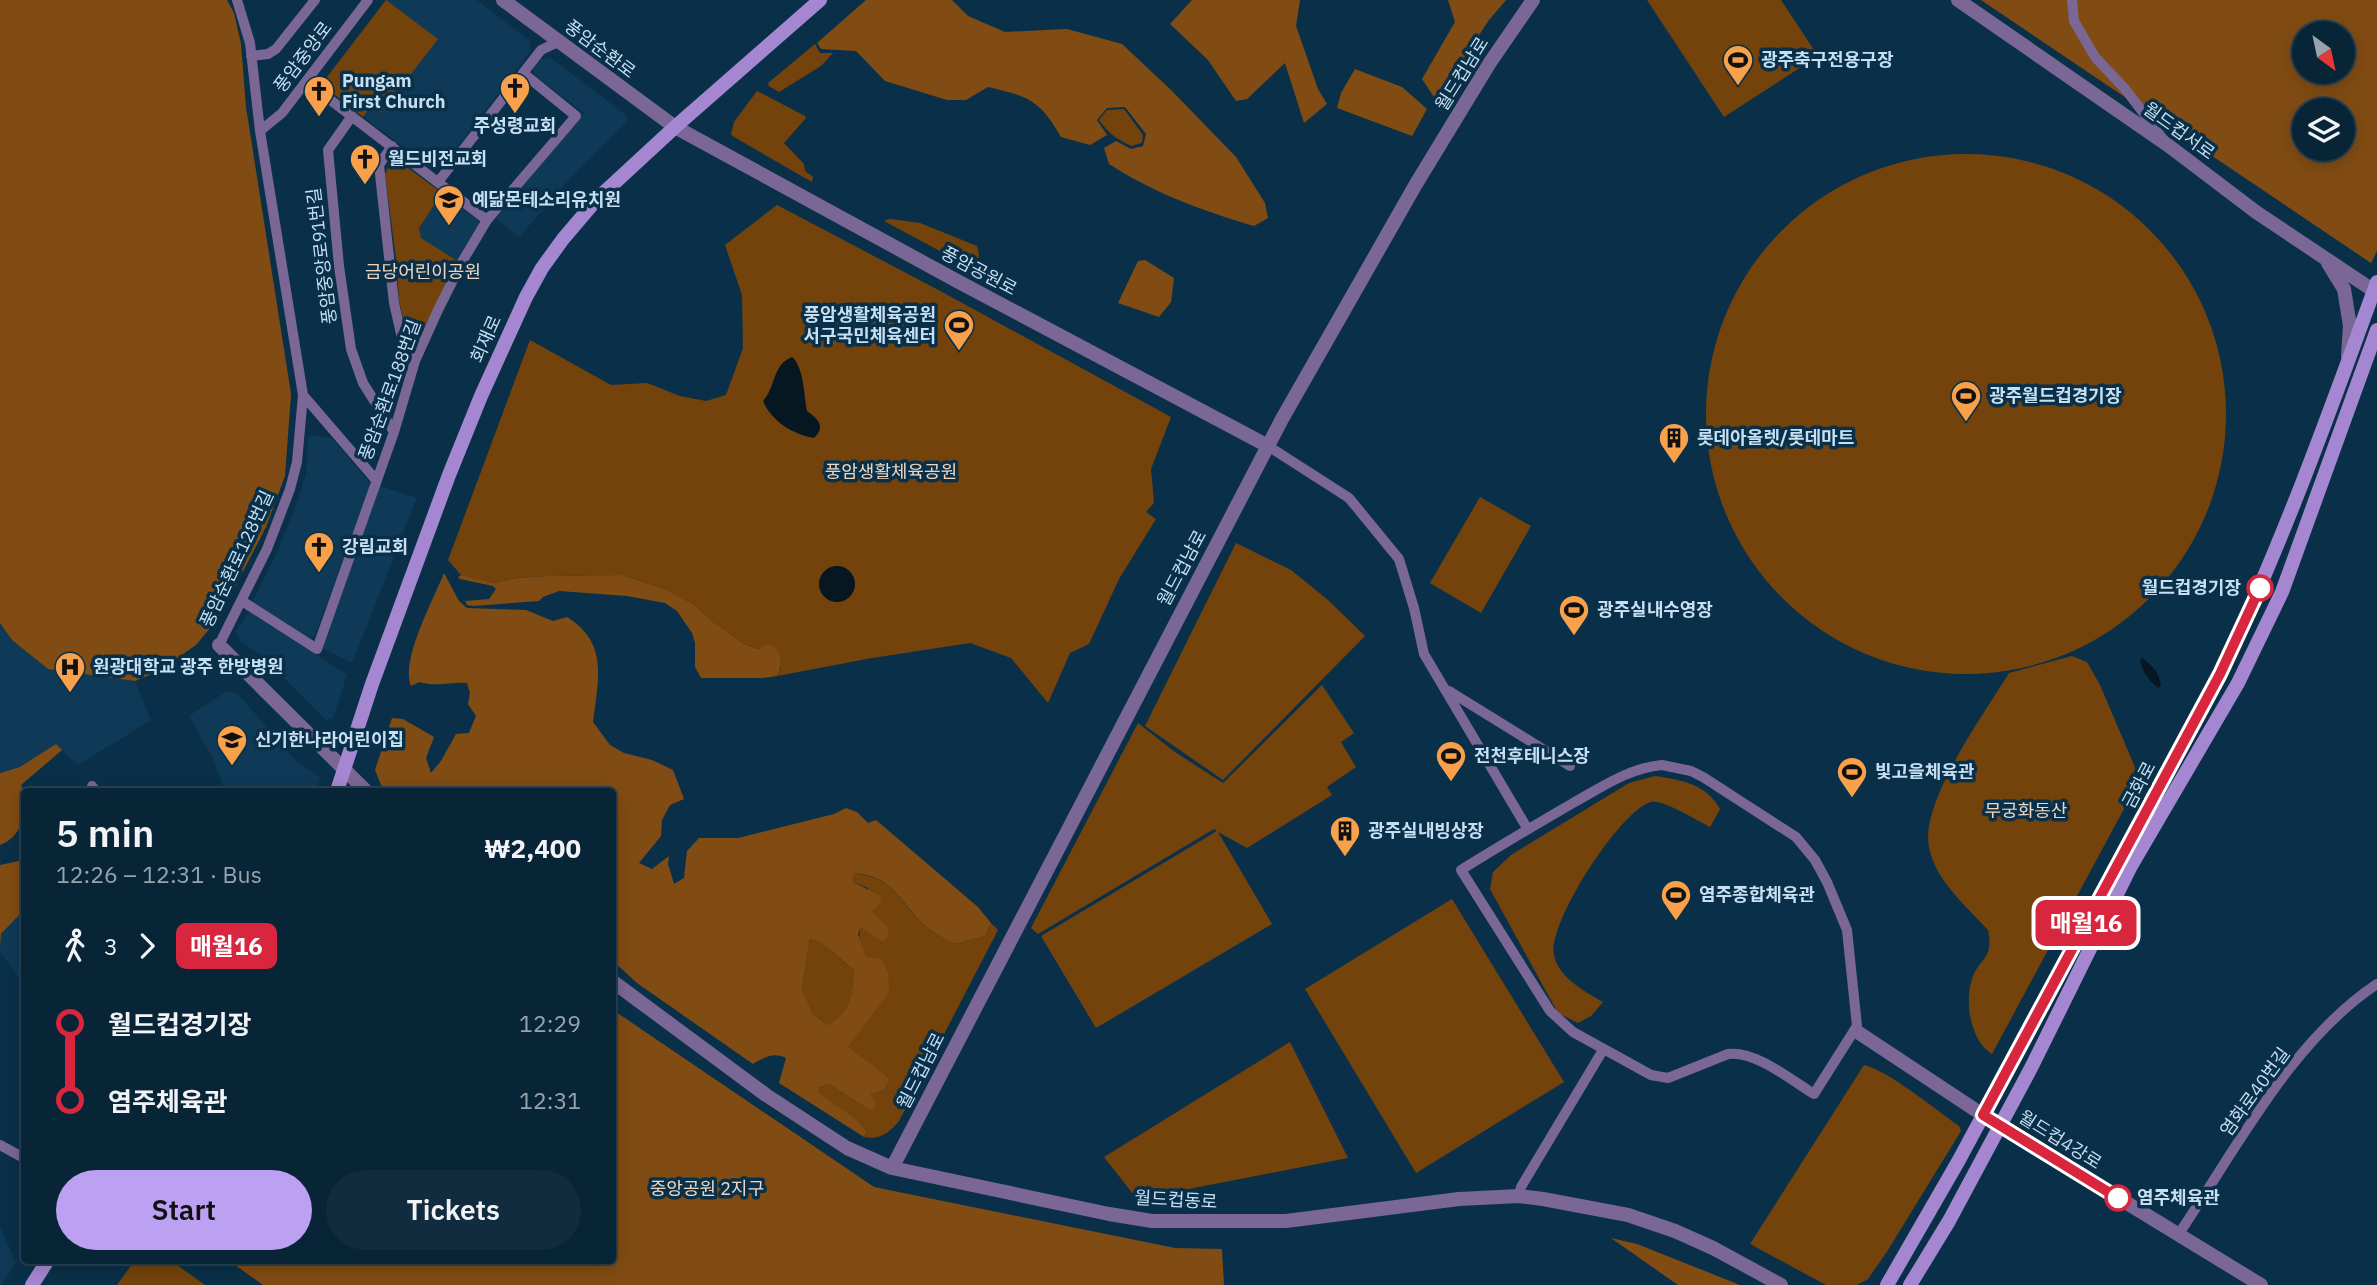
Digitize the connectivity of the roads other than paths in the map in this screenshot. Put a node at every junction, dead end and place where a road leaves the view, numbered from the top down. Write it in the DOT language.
graph roads {
  1 [pos="237,0"];
  2 [pos="315,0"];
  3 [pos="353,0"];
  4 [pos="503,0"];
  5 [pos="820,0"];
  6 [pos="1533,0"];
  7 [pos="1958,0"];
  8 [pos="2071,0"];
  9 [pos="366,4"];
  10 [pos="558,42"];
  11 [pos="251,56"];
  12 [pos="523,73"];
  13 [pos="307,82"];
  14 [pos="352,116"];
  15 [pos="675,127"];
  16 [pos="260,131"];
  17 [pos="392,146"];
  18 [pos="2169,146"];
  19 [pos="438,182"];
  20 [pos="488,220"];
  21 [pos="2325,259"];
  22 [pos="2376,289"];
  23 [pos="2377,330"];
  24 [pos="415,361"];
  25 [pos="2347,364"];
  26 [pos="303,395"];
  27 [pos="394,432"];
  28 [pos="1268,446"];
  29 [pos="376,480"];
  30 [pos="242,601"];
  31 [pos="219,645"];
  32 [pos="1446,689"];
  33 [pos="1570,766"];
  34 [pos="345,772"];
  35 [pos="338,788"];
  36 [pos="363,788"];
  37 [pos="1527,828"];
  38 [pos="616,984"];
  39 [pos="2377,984"];
  40 [pos="1856,1031"];
  41 [pos="1603,1049"];
  42 [pos="1983,1115"];
  43 [pos="1999,1125"];
  44 [pos="0,1145"];
  45 [pos="21,1156"];
  46 [pos="892,1168"];
  47 [pos="1519,1196"];
  48 [pos="2178,1235"];
  49 [pos="45,1264"];
  50 [pos="32,1285"];
  51 [pos="1781,1285"];
  52 [pos="1887,1285"];
  53 [pos="1910,1285"];
  54 [pos="2261,1285"];
  1 -- 11 [label="street, 풍암순환로128번길"];
  2 -- 11 [label="street"];
  3 -- 9 [label="street"];
  4 -- 10 [label="street, 풍암순환로"];
  5 -- 15 [label="main road, 회재로"];
  6 -- 28 [label="street, 월드컵남로"];
  7 -- 18 [label="street, 월드컵서로"];
  8 -- 18 [label="street"];
  9 -- 13 [label="street, 풍암중앙로"];
  10 -- 12 [label="street"];
  10 -- 15 [label="street, 풍암순환로"];
  11 -- 16 [label="street, 풍암순환로128번길"];
  12 -- 19 [label="street"];
  12 -- 20 [label="street, 풍암순환로188번길"];
  13 -- 14 [label="street"];
  13 -- 16 [label="street, 풍암중앙로"];
  14 -- 17 [label="street"];
  14 -- 27 [label="street, 풍암중앙로91번길"];
  15 -- 28 [label="street, 풍암공원로"];
  15 -- 34 [label="main road, 회재로"];
  16 -- 26 [label="street, 풍암순환로128번길"];
  17 -- 19 [label="street"];
  17 -- 24 [label="street"];
  18 -- 21 [label="street, 월드컵서로"];
  19 -- 20 [label="street"];
  20 -- 24 [label="street, 풍암순환로188번길"];
  21 -- 22 [label="street, 월드컵서로"];
  21 -- 25 [label="street"];
  22 -- 25 [label="main road, 금화로"];
  23 -- 43 [label="main road, 금화로"];
  24 -- 27 [label="street, 풍암순환로188번길"];
  25 -- 42 [label="main road, 금화로"];
  26 -- 29 [label="street"];
  26 -- 30 [label="street, 풍암순환로128번길"];
  27 -- 29 [label="street, 풍암순환로188번길"];
  28 -- 32 [label="street"];
  28 -- 46 [label="street, 월드컵남로"];
  29 -- 30 [label="street, 풍암순환로188번길"];
  30 -- 31 [label="street, 풍암순환로128번길"];
  31 -- 34 [label="street, 풍암순환로128번길"];
  32 -- 33 [label="street"];
  32 -- 37 [label="street"];
  34 -- 35 [label="main road, 회재로"];
  34 -- 36 [label="street"];
  37 -- 40 [label="street"];
  37 -- 41 [label="street"];
  38 -- 46 [label="street, 월드컵동로"];
  39 -- 48 [label="street, 염화로40번길"];
  40 -- 41 [label="street"];
  40 -- 42 [label="street, 월드컵4강로"];
  41 -- 47 [label="street"];
  42 -- 43 [label="street, 월드컵4강로"];
  42 -- 52 [label="main road, 금화로"];
  43 -- 48 [label="street, 월드컵4강로"];
  43 -- 53 [label="main road, 금화로"];
  44 -- 45 [label="street"];
  46 -- 47 [label="street, 월드컵동로"];
  47 -- 51 [label="street, 월드컵동로"];
  48 -- 54 [label="street, 월드컵4강로"];
  49 -- 50 [label="main road"];
}
